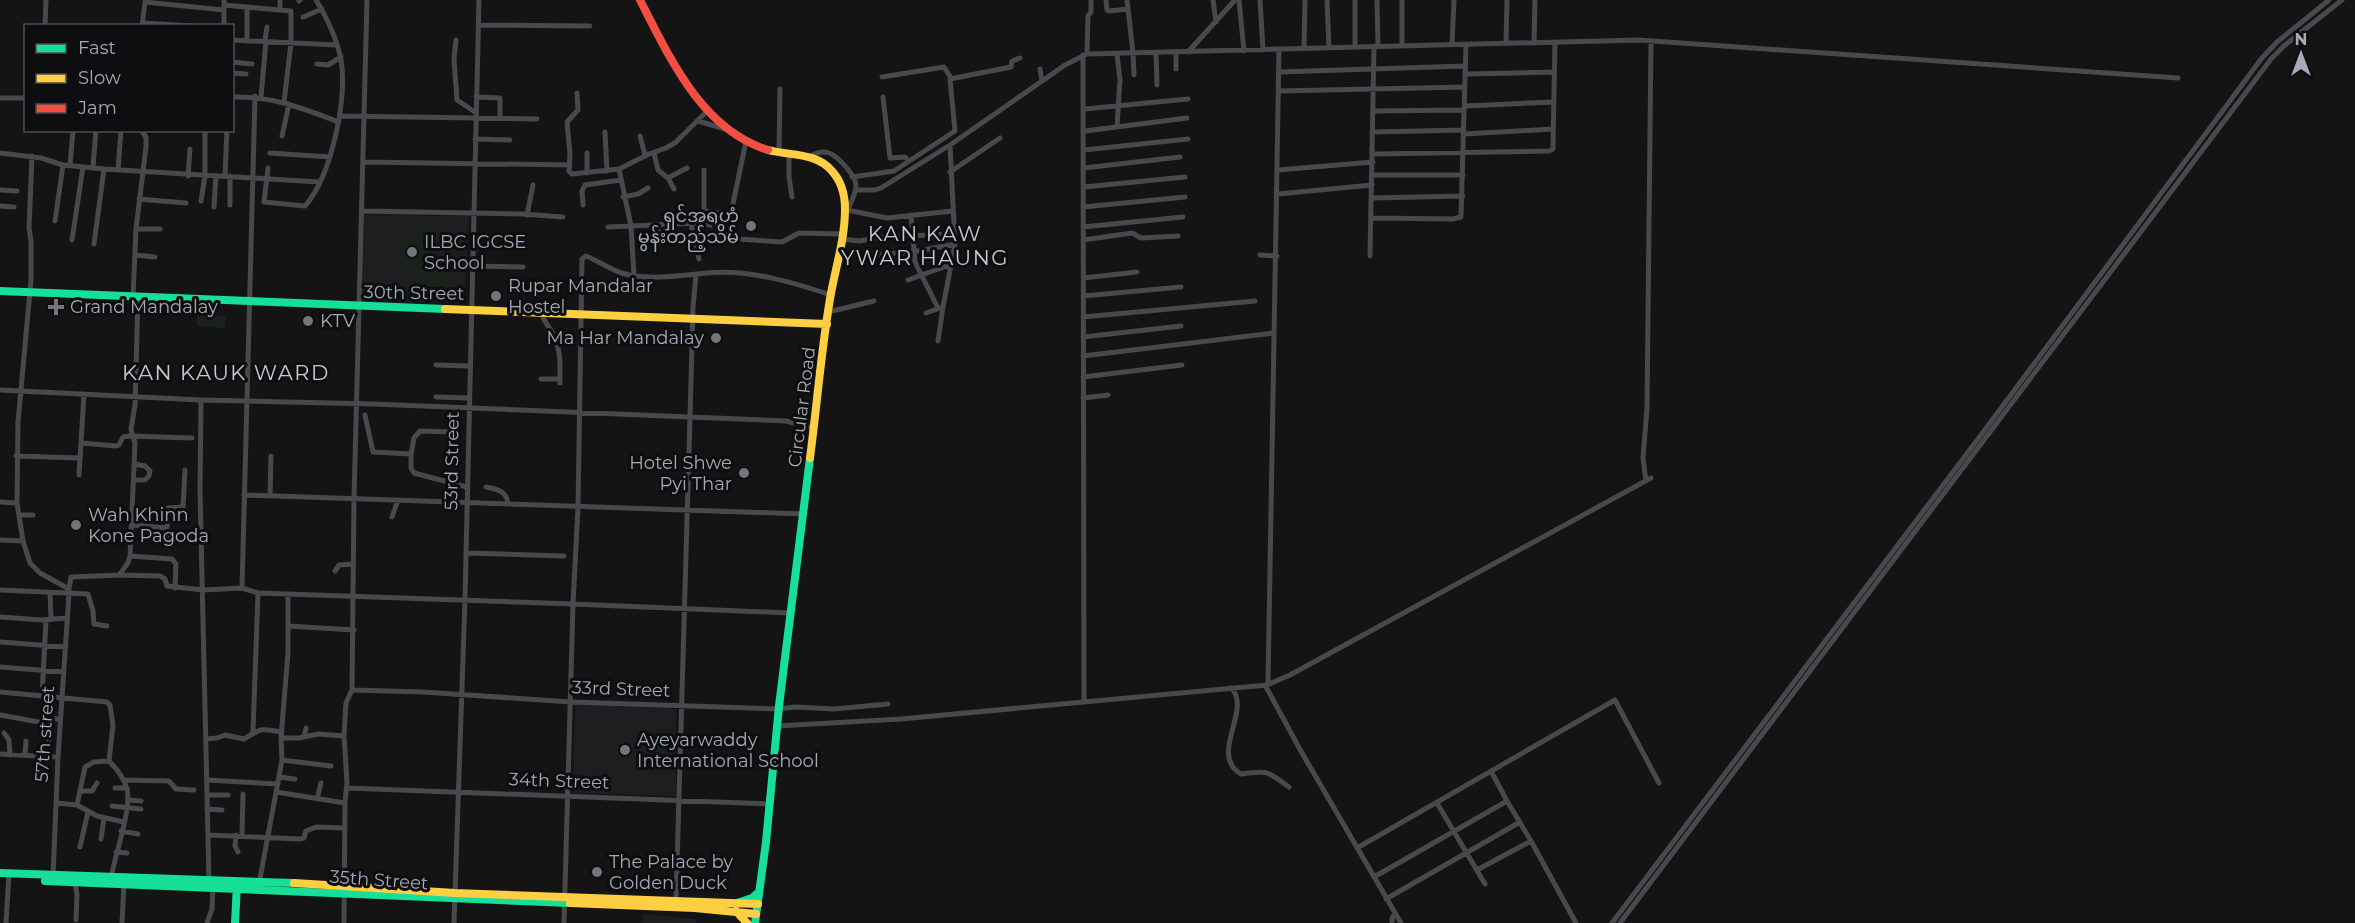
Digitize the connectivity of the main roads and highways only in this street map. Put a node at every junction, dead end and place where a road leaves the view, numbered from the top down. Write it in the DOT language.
graph roads {
  1 [pos="639,0"];
  2 [pos="0,291"];
  3 [pos="827,324"];
  4 [pos="4,876"];
  5 [pos="52,878"];
  6 [pos="124,881"];
  7 [pos="236,885"];
  8 [pos="759,892"];
  9 [pos="564,900"];
  10 [pos="696,904"];
  11 [pos="758,904"];
  12 [pos="736,907"];
  13 [pos="756,919"];
  14 [pos="235,923"];
  15 [pos="747,923"];
  1 -- 3 [label="main road, Circular Road"];
  2 -- 3 [label="main road, 30th Street"];
  3 -- 8 [label="main road, Circular Road"];
  4 -- 5 [label="main road, 35th Street"];
  5 -- 6 [label="main road"];
  5 -- 6 [label="main road, 35th Street"];
  6 -- 7 [label="main road, 35th Street"];
  7 -- 9 [label="main road, 35th Street"];
  7 -- 14 [label="main road"];
  8 -- 11 [label="main road, Circular Road"];
  8 -- 12 [label="main road"];
  9 -- 10 [label="main road"];
  9 -- 10 [label="main road"];
  10 -- 12 [label="main road"];
  11 -- 12 [label="main road"];
  11 -- 13 [label="main road, Circular Road"];
  12 -- 13 [label="main road"];
  12 -- 15 [label="main road"];
}
